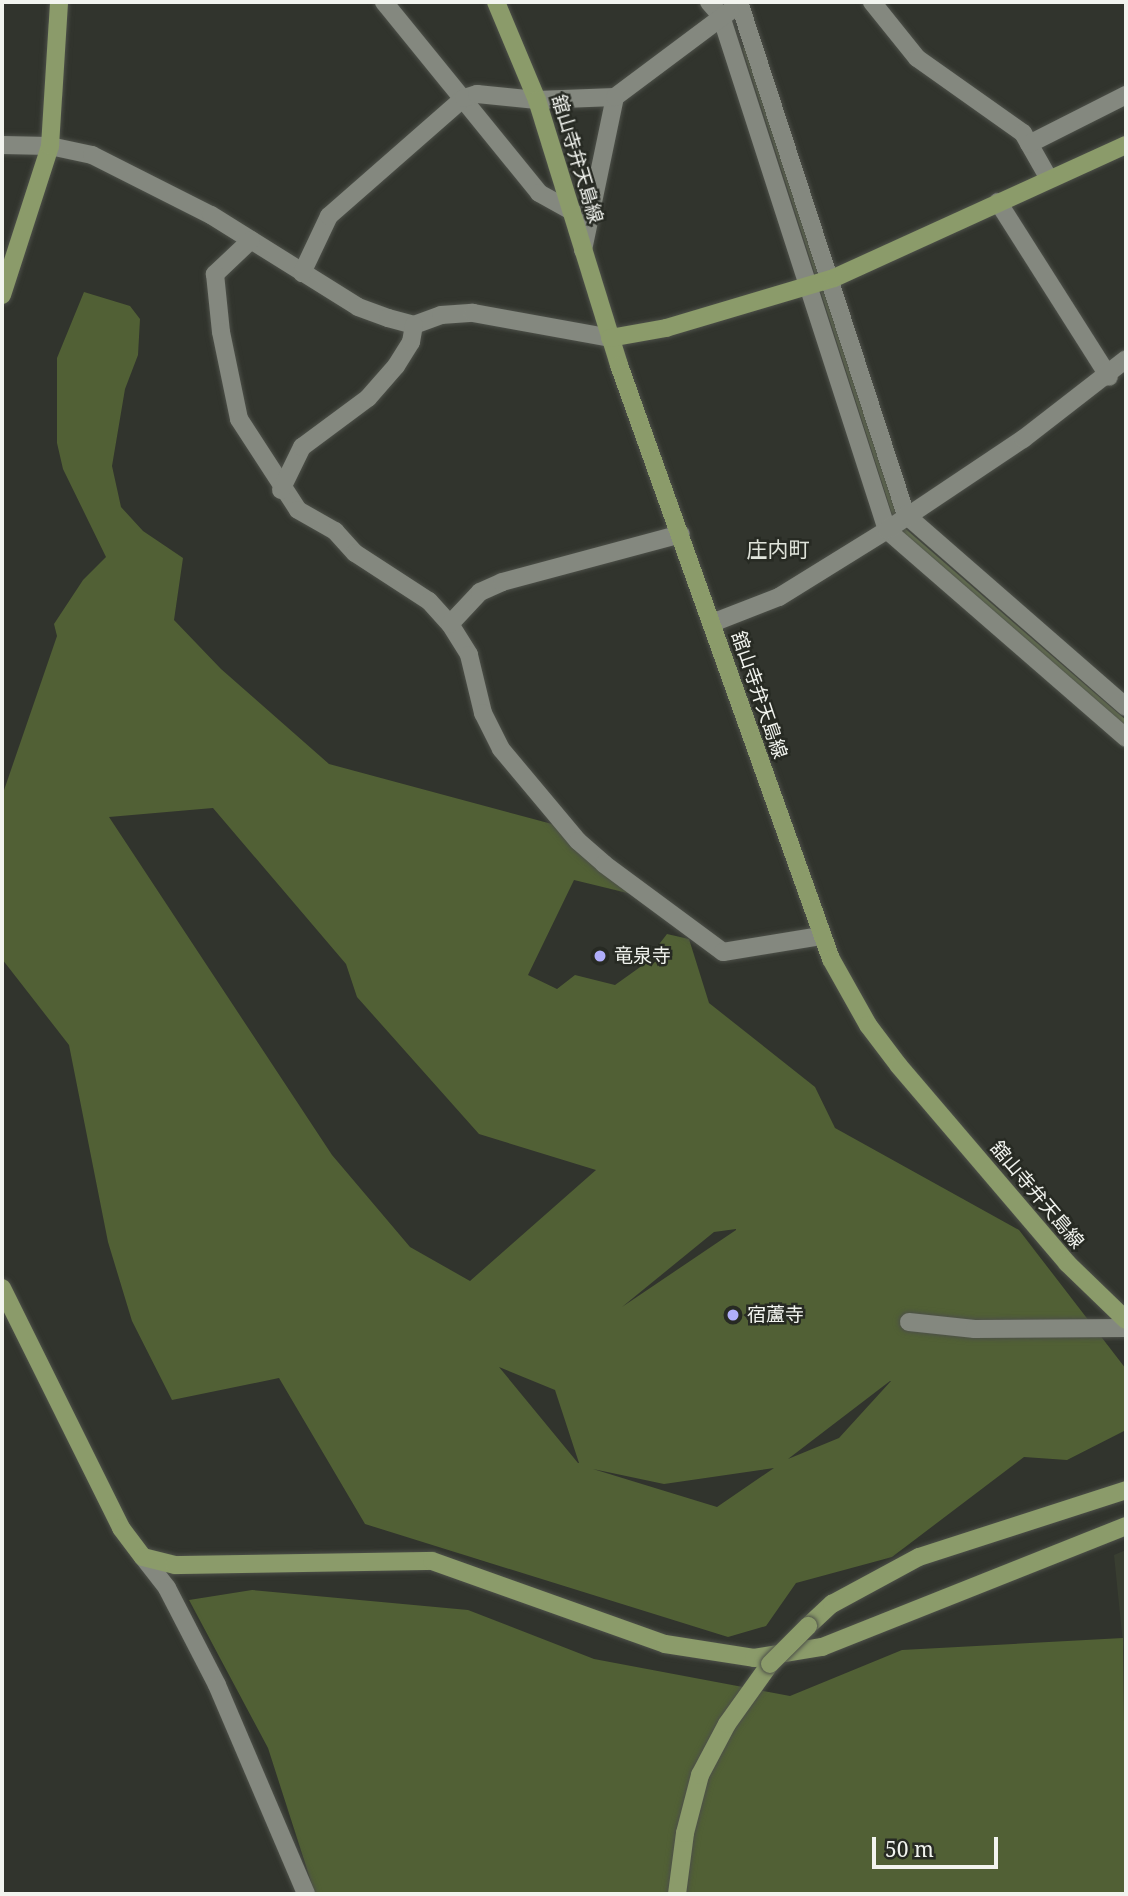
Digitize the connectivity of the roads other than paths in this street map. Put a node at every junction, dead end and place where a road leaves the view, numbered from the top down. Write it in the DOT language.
graph roads {
  1 [pos="59,2"];
  2 [pos="384,2"];
  3 [pos="496,2"];
  4 [pos="709,2"];
  5 [pos="872,2"];
  6 [pos="742,3"];
  7 [pos="721,16"];
  8 [pos="1126,96"];
  9 [pos="615,97"];
  10 [pos="464,98"];
  11 [pos="537,100"];
  12 [pos="1029,144"];
  13 [pos="2,145"];
  14 [pos="1126,145"];
  15 [pos="50,146"];
  16 [pos="1049,179"];
  17 [pos="998,202"];
  18 [pos="572,211"];
  19 [pos="251,240"];
  20 [pos="583,250"];
  21 [pos="302,273"];
  22 [pos="819,283"];
  23 [pos="2,295"];
  24 [pos="414,325"];
  25 [pos="610,338"];
  26 [pos="1126,359"];
  27 [pos="1109,377"];
  28 [pos="281,490"];
  29 [pos="906,516"];
  30 [pos="887,530"];
  31 [pos="681,534"];
  32 [pos="712,623"];
  33 [pos="450,624"];
  34 [pos="1126,707"];
  35 [pos="1126,738"];
  36 [pos="821,936"];
  37 [pos="2,1288"];
  38 [pos="1126,1321"];
  39 [pos="909,1322"];
  40 [pos="1126,1328"];
  41 [pos="1126,1490"];
  42 [pos="1126,1526"];
  43 [pos="143,1556"];
  44 [pos="306,1894"];
  45 [pos="677,1894"];
  1 -- 15 [label="street"];
  2 -- 10 [label="street"];
  3 -- 11 [label="street, 舘山寺弁天島線"];
  4 -- 7 [label="street"];
  5 -- 12 [label="street"];
  6 -- 7 [label="street"];
  6 -- 22 [label="street"];
  7 -- 9 [label="street"];
  7 -- 22 [label="street"];
  8 -- 12 [label="street"];
  9 -- 11 [label="street"];
  9 -- 20 [label="street"];
  10 -- 11 [label="street"];
  10 -- 18 [label="street"];
  10 -- 21 [label="street"];
  11 -- 18 [label="street, 舘山寺弁天島線"];
  12 -- 16 [label="street"];
  13 -- 15 [label="street"];
  14 -- 16 [label="street"];
  15 -- 19 [label="street"];
  15 -- 23 [label="street"];
  16 -- 17 [label="street"];
  17 -- 22 [label="street"];
  17 -- 27 [label="street"];
  18 -- 20 [label="street, 舘山寺弁天島線"];
  19 -- 21 [label="street"];
  19 -- 28 [label="street"];
  20 -- 25 [label="street, 舘山寺弁天島線"];
  21 -- 24 [label="street"];
  22 -- 25 [label="street"];
  22 -- 29 [label="street"];
  22 -- 30 [label="street"];
  24 -- 25 [label="street"];
  24 -- 28 [label="street"];
  25 -- 31 [label="street, 舘山寺弁天島線"];
  26 -- 27 [label="street"];
  27 -- 29 [label="street"];
  28 -- 33 [label="street"];
  29 -- 30 [label="street"];
  29 -- 34 [label="street"];
  30 -- 32 [label="street"];
  30 -- 35 [label="street"];
  31 -- 32 [label="street, 舘山寺弁天島線"];
  31 -- 33 [label="street"];
  32 -- 36 [label="street, 舘山寺弁天島線"];
  33 -- 36 [label="street"];
  36 -- 38 [label="street, 舘山寺弁天島線"];
  37 -- 43 [label="street"];
  39 -- 40 [label="street"];
  41 -- 45 [label="street, bridge"];
  42 -- 43 [label="street"];
  43 -- 44 [label="street"];
}
